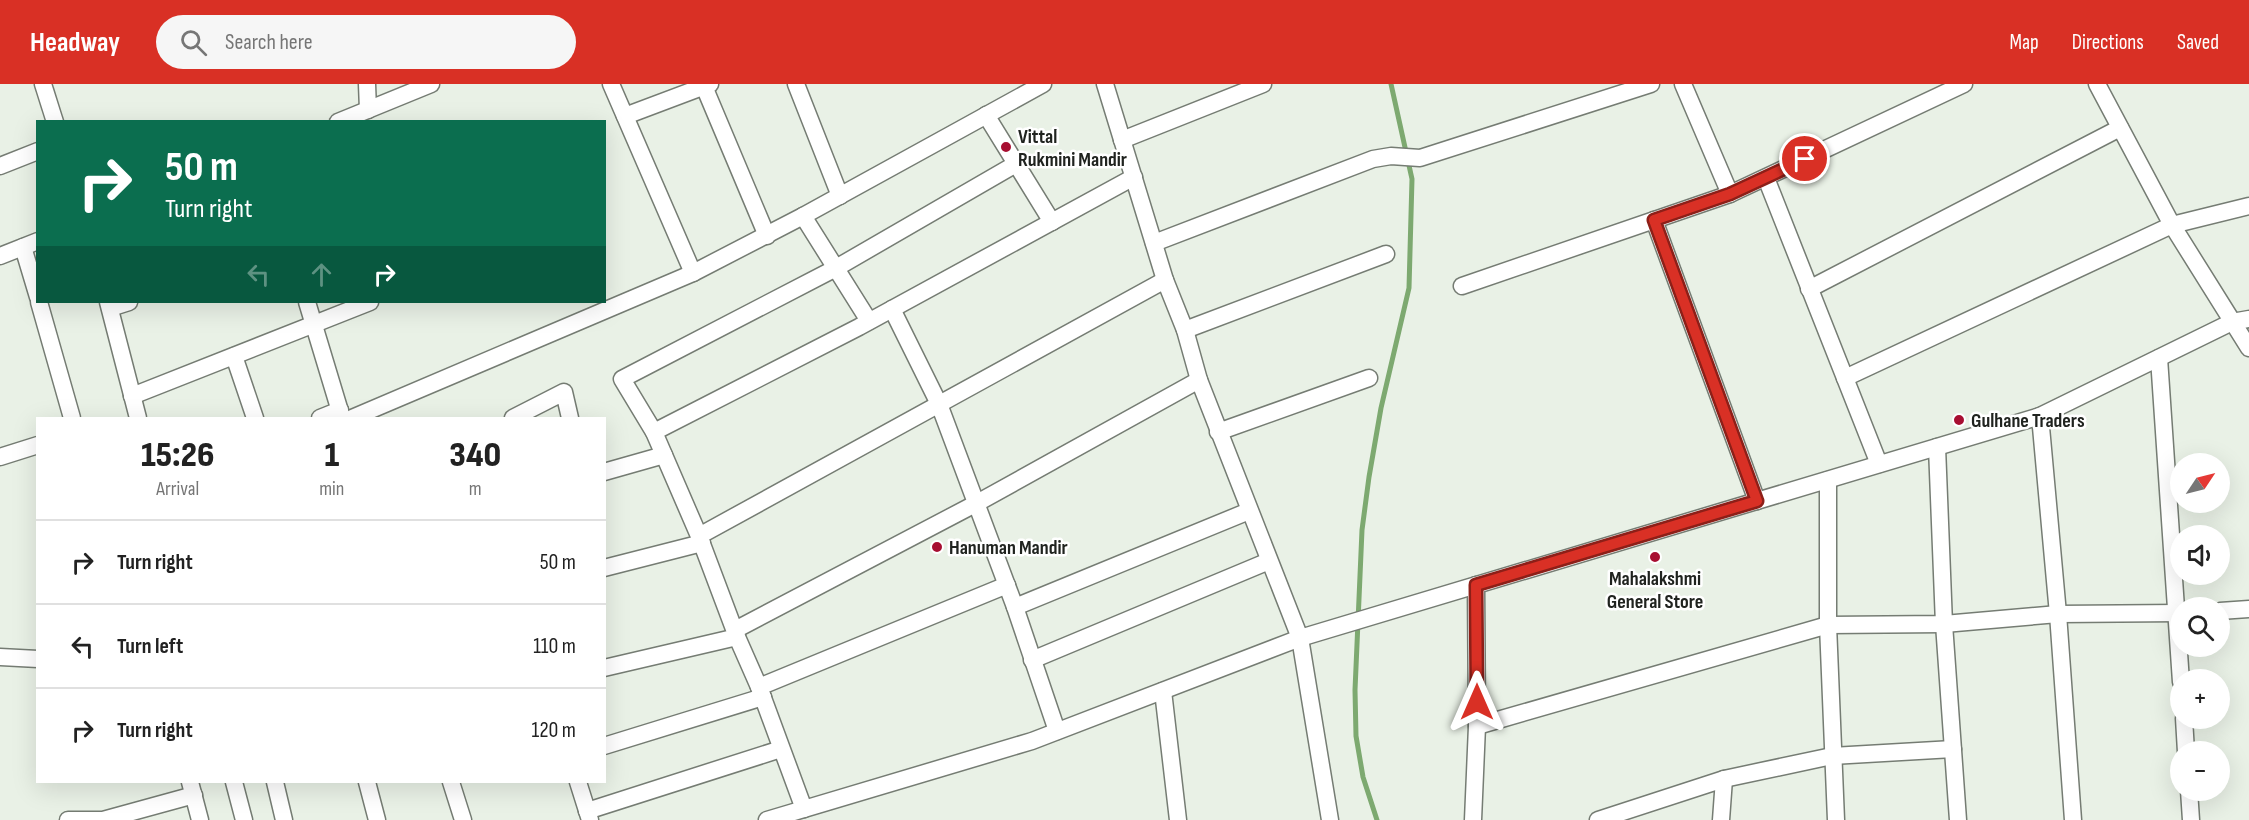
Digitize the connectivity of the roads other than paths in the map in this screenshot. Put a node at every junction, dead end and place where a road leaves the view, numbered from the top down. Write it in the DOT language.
graph roads {
  1 [pos="43,84"];
  2 [pos="368,84"];
  3 [pos="431,84"];
  4 [pos="611,84"];
  5 [pos="796,84"];
  6 [pos="1043,84"];
  7 [pos="1105,84"];
  8 [pos="1263,84"];
  9 [pos="1651,84"];
  10 [pos="1683,84"];
  11 [pos="1964,84"];
  12 [pos="2097,84"];
  13 [pos="706,85"];
  14 [pos="368,110"];
  15 [pos="986,115"];
  16 [pos="625,116"];
  17 [pos="54,120"];
  18 [pos="343,120"];
  19 [pos="2120,128"];
  20 [pos="1122,140"];
  21 [pos="36,152"];
  22 [pos="1016,164"];
  23 [pos="0,166"];
  24 [pos="1134,177"];
  25 [pos="1766,178"];
  26 [pos="1730,194"];
  27 [pos="840,196"];
  28 [pos="2249,206"];
  29 [pos="803,216"];
  30 [pos="1654,220"];
  31 [pos="1052,222"];
  32 [pos="2172,225"];
  33 [pos="767,236"];
  34 [pos="1154,243"];
  35 [pos="30,244"];
  36 [pos="1386,254"];
  37 [pos="0,256"];
  38 [pos="836,268"];
  39 [pos="693,273"];
  40 [pos="1165,280"];
  41 [pos="36,284"];
  42 [pos="1462,286"];
  43 [pos="1809,289"];
  44 [pos="39,303"];
  45 [pos="307,303"];
  46 [pos="367,303"];
  47 [pos="109,305"];
  48 [pos="892,309"];
  49 [pos="869,321"];
  50 [pos="2241,321"];
  51 [pos="314,324"];
  52 [pos="1185,330"];
  53 [pos="2249,348"];
  54 [pos="234,356"];
  55 [pos="2159,358"];
  56 [pos="1369,378"];
  57 [pos="1845,378"];
  58 [pos="1199,380"];
  59 [pos="132,396"];
  60 [pos="939,404"];
  61 [pos="345,416"];
  62 [pos="2040,416"];
  63 [pos="72,417"];
  64 [pos="138,417"];
  65 [pos="255,417"];
  66 [pos="515,417"];
  67 [pos="570,417"];
  68 [pos="654,432"];
  69 [pos="1218,432"];
  70 [pos="36,446"];
  71 [pos="1937,447"];
  72 [pos="664,455"];
  73 [pos="0,457"];
  74 [pos="1879,464"];
  75 [pos="606,471"];
  76 [pos="1828,480"];
  77 [pos="1757,501"];
  78 [pos="977,503"];
  79 [pos="1249,511"];
  80 [pos="700,540"];
  81 [pos="1269,561"];
  82 [pos="606,567"];
  83 [pos="1007,585"];
  84 [pos="1476,585"];
  85 [pos="2178,597"];
  86 [pos="1015,606"];
  87 [pos="2249,609"];
  88 [pos="2230,610"];
  89 [pos="2170,613"];
  90 [pos="2058,614"];
  91 [pos="1944,624"];
  92 [pos="1828,625"];
  93 [pos="736,633"];
  94 [pos="1300,638"];
  95 [pos="0,657"];
  96 [pos="36,659"];
  97 [pos="1032,660"];
  98 [pos="606,667"];
  99 [pos="1163,691"];
  100 [pos="761,692"];
  101 [pos="1477,726"];
  102 [pos="1057,731"];
  103 [pos="606,745"];
  104 [pos="781,749"];
  105 [pos="1953,749"];
  106 [pos="1832,756"];
  107 [pos="1724,779"];
  108 [pos="234,783"];
  109 [pos="275,783"];
  110 [pos="367,783"];
  111 [pos="451,783"];
  112 [pos="578,783"];
  113 [pos="192,788"];
  114 [pos="2190,801"];
  115 [pos="804,809"];
  116 [pos="589,816"];
  117 [pos="68,820"];
  118 [pos="200,820"];
  119 [pos="244,820"];
  120 [pos="284,820"];
  121 [pos="377,820"];
  122 [pos="463,820"];
  123 [pos="770,820"];
  124 [pos="1178,820"];
  125 [pos="1330,820"];
  126 [pos="1473,820"];
  127 [pos="1598,820"];
  128 [pos="1721,820"];
  129 [pos="1836,820"];
  130 [pos="1958,820"];
  131 [pos="2073,820"];
  132 [pos="2191,820"];
  1 -- 17 [label="street"];
  2 -- 14 [label="street"];
  3 -- 14 [label="street"];
  4 -- 16 [label="street"];
  5 -- 27 [label="street"];
  6 -- 15 [label="street"];
  7 -- 20 [label="street"];
  8 -- 20 [label="street"];
  9 -- 34 [label="street"];
  10 -- 26 [label="street"];
  11 -- 25 [label="street"];
  12 -- 19 [label="street"];
  13 -- 16 [label="street"];
  13 -- 33 [label="street"];
  14 -- 18 [label="street"];
  15 -- 22 [label="street"];
  15 -- 27 [label="street"];
  16 -- 39 [label="street"];
  19 -- 32 [label="street"];
  19 -- 43 [label="street"];
  20 -- 24 [label="street"];
  21 -- 23 [label="street"];
  22 -- 31 [label="street"];
  22 -- 38 [label="street"];
  24 -- 31 [label="street"];
  24 -- 34 [label="street"];
  25 -- 26 [label="street"];
  25 -- 43 [label="street"];
  26 -- 30 [label="street"];
  27 -- 29 [label="street"];
  28 -- 32 [label="street"];
  29 -- 33 [label="street"];
  29 -- 38 [label="street"];
  30 -- 42 [label="street"];
  30 -- 77 [label="street"];
  31 -- 48 [label="street"];
  32 -- 50 [label="street"];
  32 -- 57 [label="street"];
  33 -- 39 [label="street"];
  34 -- 40 [label="street"];
  35 -- 37 [label="street"];
  35 -- 41 [label="street"];
  36 -- 52 [label="street"];
  38 -- 49 [label="street"];
  38 -- 68 [label="street"];
  39 -- 61 [label="street"];
  40 -- 52 [label="street"];
  40 -- 60 [label="street"];
  43 -- 57 [label="street"];
  44 -- 63 [label="street"];
  45 -- 51 [label="street"];
  46 -- 51 [label="street"];
  47 -- 59 [label="street"];
  48 -- 49 [label="street"];
  48 -- 60 [label="street"];
  49 -- 68 [label="street"];
  50 -- 53 [label="street"];
  50 -- 55 [label="street"];
  51 -- 54 [label="street"];
  51 -- 61 [label="street"];
  52 -- 58 [label="street"];
  54 -- 59 [label="street"];
  54 -- 65 [label="street"];
  55 -- 62 [label="street"];
  55 -- 85 [label="street"];
  56 -- 69 [label="street"];
  57 -- 74 [label="street"];
  58 -- 69 [label="street"];
  58 -- 78 [label="street"];
  59 -- 64 [label="street"];
  60 -- 78 [label="street"];
  60 -- 80 [label="street"];
  62 -- 71 [label="street"];
  62 -- 90 [label="street"];
  66 -- 67 [label="street"];
  68 -- 72 [label="street"];
  69 -- 79 [label="street"];
  70 -- 73 [label="street"];
  71 -- 74 [label="street"];
  71 -- 91 [label="street"];
  72 -- 75 [label="street"];
  72 -- 80 [label="street"];
  74 -- 76 [label="street"];
  76 -- 77 [label="street"];
  76 -- 92 [label="street"];
  77 -- 84 [label="street"];
  78 -- 83 [label="street"];
  78 -- 93 [label="street"];
  79 -- 81 [label="street"];
  79 -- 86 [label="street"];
  80 -- 82 [label="street"];
  80 -- 93 [label="street"];
  81 -- 94 [label="street"];
  81 -- 97 [label="street"];
  83 -- 86 [label="street"];
  83 -- 100 [label="street"];
  84 -- 94 [label="street"];
  84 -- 101 [label="street"];
  86 -- 97 [label="street"];
  87 -- 88 [label="street"];
  89 -- 90 [label="street"];
  90 -- 91 [label="street"];
  90 -- 131 [label="street"];
  91 -- 92 [label="street"];
  91 -- 105 [label="street"];
  92 -- 101 [label="street"];
  92 -- 106 [label="street"];
  93 -- 98 [label="street"];
  93 -- 100 [label="street"];
  94 -- 99 [label="street"];
  94 -- 125 [label="street"];
  95 -- 96 [label="street"];
  97 -- 102 [label="street"];
  99 -- 102 [label="street"];
  99 -- 124 [label="street"];
  100 -- 103 [label="street"];
  100 -- 104 [label="street"];
  101 -- 126 [label="street"];
  102 -- 115 [label="street"];
  104 -- 115 [label="street"];
  104 -- 116 [label="street"];
  105 -- 106 [label="street"];
  105 -- 130 [label="street"];
  106 -- 107 [label="street"];
  106 -- 129 [label="street"];
  107 -- 127 [label="street"];
  107 -- 128 [label="street"];
  108 -- 119 [label="street"];
  109 -- 120 [label="street"];
  110 -- 121 [label="street"];
  111 -- 122 [label="street"];
  112 -- 116 [label="street"];
  113 -- 117 [label="street"];
  113 -- 118 [label="street"];
  114 -- 132 [label="street"];
  115 -- 123 [label="street"];
}
